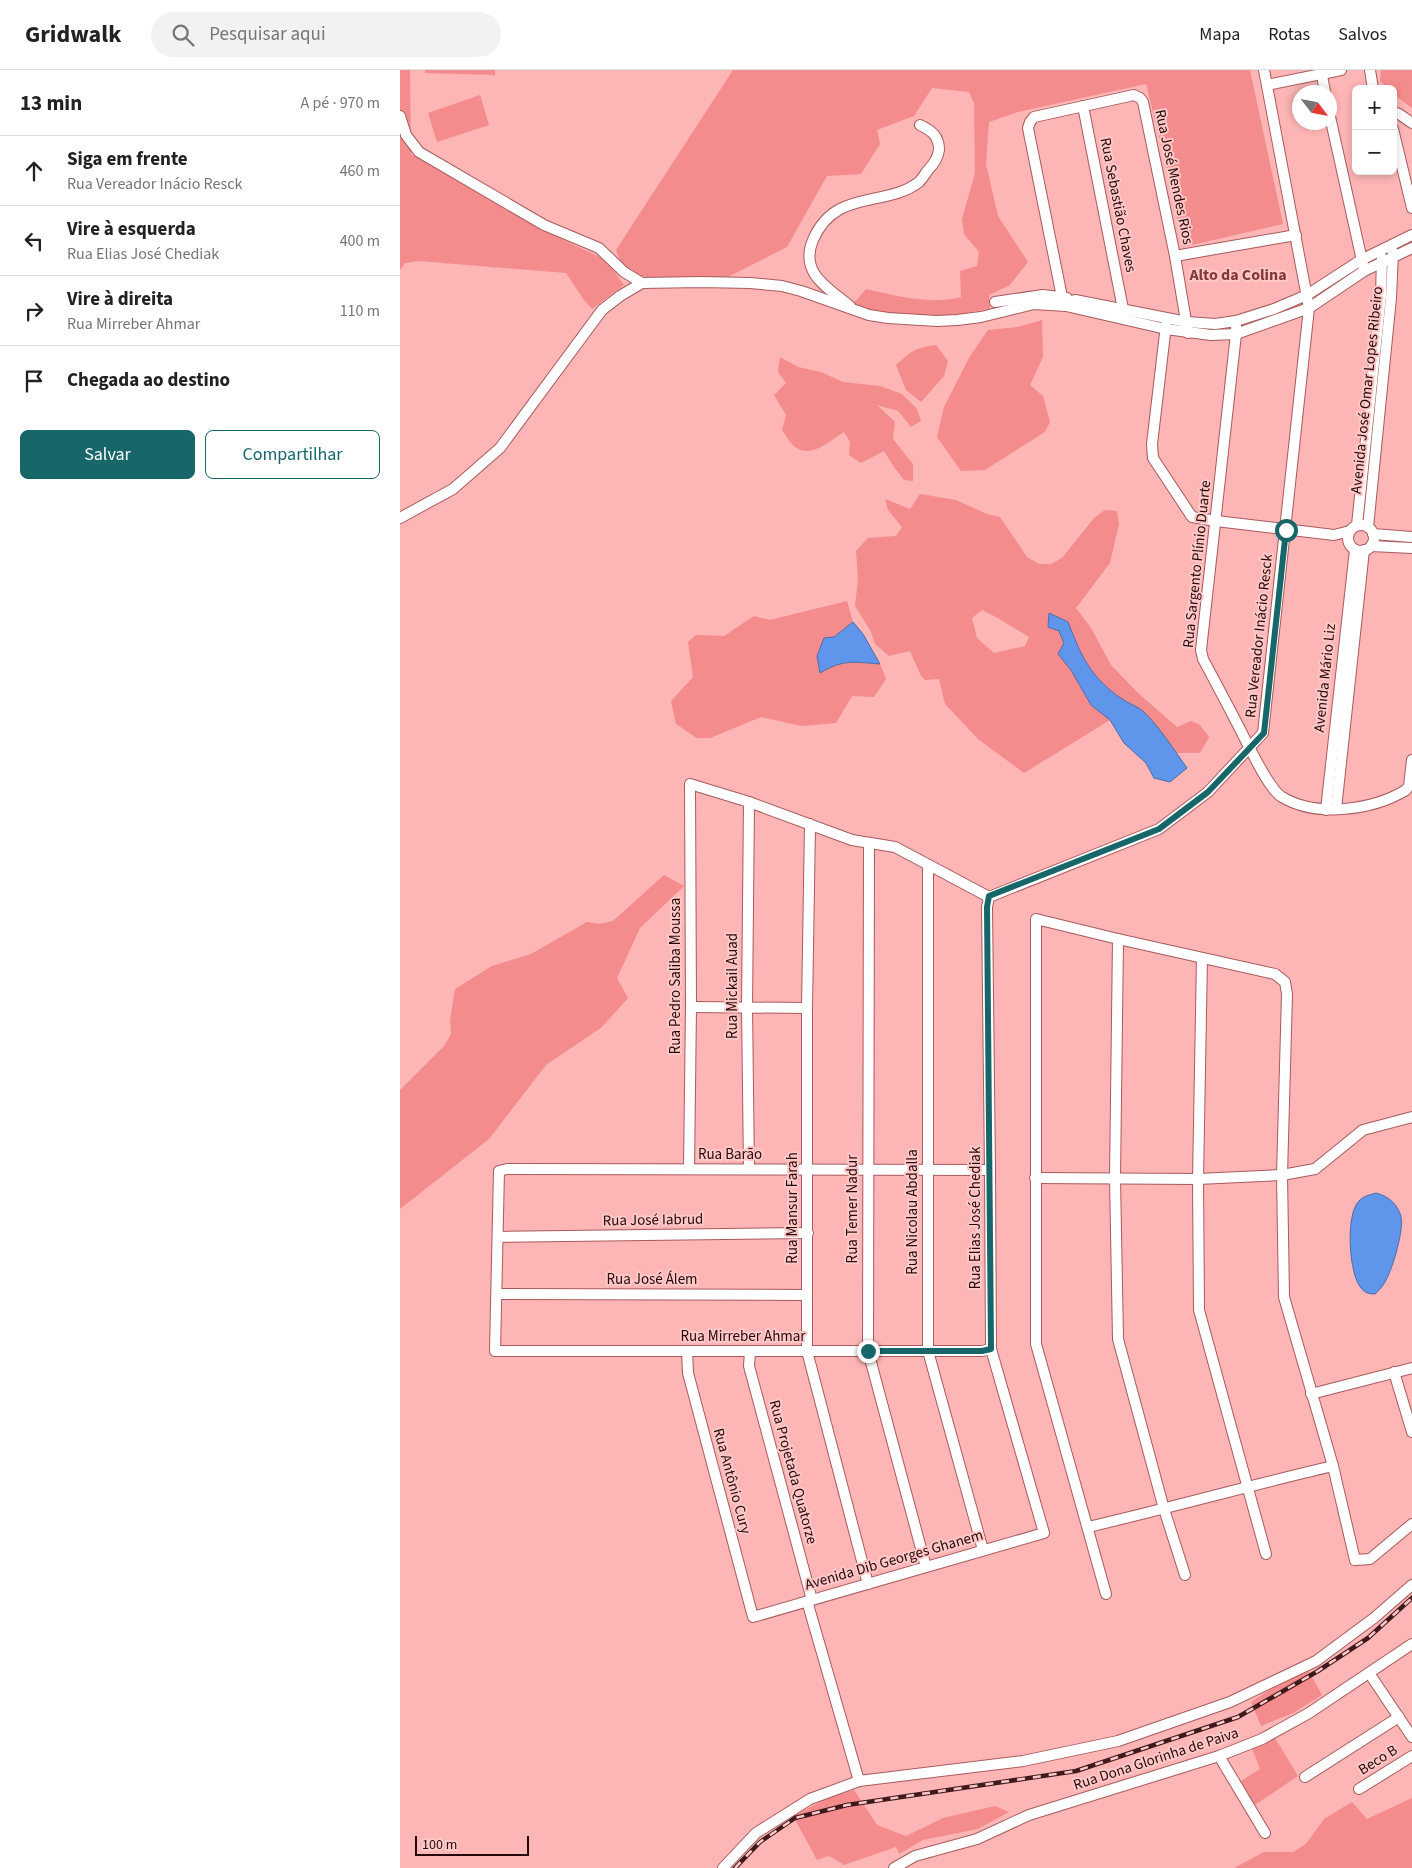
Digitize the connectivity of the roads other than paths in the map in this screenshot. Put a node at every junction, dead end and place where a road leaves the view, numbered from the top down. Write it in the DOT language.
graph roads {
  1 [pos="1264,70"];
  2 [pos="1342,70"];
  3 [pos="1370,70"];
  4 [pos="1321,72"];
  5 [pos="1268,85"];
  6 [pos="1324,85"];
  7 [pos="1372,85"];
  8 [pos="1083,106"];
  9 [pos="1397,113"];
  10 [pos="400,116"];
  11 [pos="1412,123"];
  12 [pos="920,125"];
  13 [pos="1334,130"];
  14 [pos="1393,130"];
  15 [pos="1412,208"];
  16 [pos="1296,235"];
  17 [pos="1412,235"];
  18 [pos="1392,244"];
  19 [pos="1412,248"];
  20 [pos="1381,249"];
  21 [pos="1175,256"];
  22 [pos="1393,256"];
  23 [pos="1361,260"];
  24 [pos="1383,261"];
  25 [pos="1364,271"];
  26 [pos="642,283"];
  27 [pos="1307,295"];
  28 [pos="995,302"];
  29 [pos="1064,302"];
  30 [pos="1309,308"];
  31 [pos="1123,309"];
  32 [pos="854,310"];
  33 [pos="1126,320"];
  34 [pos="1236,321"];
  35 [pos="1166,324"];
  36 [pos="1188,327"];
  37 [pos="1236,334"];
  38 [pos="400,518"];
  39 [pos="1216,522"];
  40 [pos="1362,529"];
  41 [pos="1286,530"];
  42 [pos="1334,535"];
  43 [pos="1412,537"];
  44 [pos="1360,547"];
  45 [pos="1412,548"];
  46 [pos="1250,748"];
  47 [pos="1412,760"];
  48 [pos="749,802"];
  49 [pos="1331,809"];
  50 [pos="810,824"];
  51 [pos="868,844"];
  52 [pos="928,866"];
  53 [pos="989,896"];
  54 [pos="1118,939"];
  55 [pos="1202,958"];
  56 [pos="691,1006"];
  57 [pos="746,1007"];
  58 [pos="807,1008"];
  59 [pos="1412,1117"];
  60 [pos="689,1169"];
  61 [pos="749,1169"];
  62 [pos="808,1170"];
  63 [pos="867,1170"];
  64 [pos="927,1170"];
  65 [pos="990,1170"];
  66 [pos="1282,1175"];
  67 [pos="1035,1178"];
  68 [pos="1115,1178"];
  69 [pos="1198,1179"];
  70 [pos="808,1233"];
  71 [pos="498,1237"];
  72 [pos="497,1294"];
  73 [pos="808,1295"];
  74 [pos="991,1349"];
  75 [pos="687,1351"];
  76 [pos="750,1351"];
  77 [pos="807,1351"];
  78 [pos="868,1351"];
  79 [pos="928,1351"];
  80 [pos="1412,1368"];
  81 [pos="1394,1372"];
  82 [pos="1311,1394"];
  83 [pos="1412,1432"];
  84 [pos="1333,1466"];
  85 [pos="1246,1486"];
  86 [pos="1164,1509"];
  87 [pos="1412,1524"];
  88 [pos="1088,1527"];
  89 [pos="1044,1533"];
  90 [pos="983,1550"];
  91 [pos="1266,1554"];
  92 [pos="926,1567"];
  93 [pos="1185,1574"];
  94 [pos="868,1584"];
  95 [pos="1412,1585"];
  96 [pos="1106,1594"];
  97 [pos="810,1600"];
  98 [pos="753,1617"];
  99 [pos="1412,1644"];
  100 [pos="1369,1673"];
  101 [pos="1399,1717"];
  102 [pos="1412,1738"];
  103 [pos="1219,1756"];
  104 [pos="1412,1756"];
  105 [pos="1305,1777"];
  106 [pos="860,1781"];
  107 [pos="1359,1789"];
  108 [pos="1265,1833"];
  109 [pos="723,1868"];
  110 [pos="894,1868"];
  1 -- 5 [label="street, Rua Vereador Inácio Resck"];
  2 -- 4 [label="street"];
  3 -- 7 [label="street"];
  4 -- 5 [label="street"];
  4 -- 6 [label="street"];
  5 -- 16 [label="street, Rua Vereador Inácio Resck"];
  8 -- 21 [label="street, Rua José Mendes Rios"];
  8 -- 29 [label="street"];
  8 -- 31 [label="street, Rua Sebastião Chaves"];
  9 -- 11 [label="street"];
  10 -- 26 [label="street"];
  12 -- 32 [label="street"];
  13 -- 23 [label="street"];
  14 -- 15 [label="street"];
  16 -- 21 [label="street"];
  16 -- 27 [label="street, Rua Vereador Inácio Resck"];
  17 -- 18 [label="street"];
  18 -- 20 [label="street"];
  18 -- 22 [label="street, Avenida José Omar Lopes Ribeiro"];
  19 -- 22 [label="street"];
  20 -- 23 [label="street"];
  20 -- 24 [label="street, Avenida José Omar Lopes Ribeiro"];
  21 -- 36 [label="street, Rua José Mendes Rios"];
  22 -- 24 [label="street"];
  22 -- 40 [label="street, Avenida José Omar Lopes Ribeiro"];
  23 -- 25 [label="street"];
  23 -- 27 [label="street"];
  24 -- 25 [label="street"];
  24 -- 40 [label="street, Avenida José Omar Lopes Ribeiro"];
  25 -- 30 [label="street"];
  26 -- 32 [label="street"];
  26 -- 38 [label="street"];
  27 -- 30 [label="street, Rua Vereador Inácio Resck"];
  27 -- 34 [label="street"];
  28 -- 29 [label="street"];
  29 -- 31 [label="street"];
  29 -- 32 [label="street"];
  29 -- 33 [label="street"];
  30 -- 37 [label="street"];
  30 -- 41 [label="street, Rua Vereador Inácio Resck"];
  31 -- 33 [label="street, Rua Sebastião Chaves"];
  31 -- 35 [label="street"];
  33 -- 35 [label="street"];
  34 -- 36 [label="street"];
  34 -- 37 [label="street, Rua Sargento Plínio Duarte"];
  35 -- 36 [label="street"];
  35 -- 39 [label="street"];
  36 -- 37 [label="street"];
  37 -- 39 [label="street, Rua Sargento Plínio Duarte"];
  39 -- 41 [label="street"];
  39 -- 46 [label="street, Rua Sargento Plínio Duarte"];
  40 -- 42 [label="street"];
  40 -- 43 [label="street"];
  40 -- 44 [label="street"];
  40 -- 44 [label="street"];
  41 -- 42 [label="street"];
  41 -- 46 [label="street, Rua Vereador Inácio Resck"];
  42 -- 44 [label="street"];
  44 -- 45 [label="street"];
  44 -- 49 [label="street, Avenida Mário Liz"];
  46 -- 49 [label="street, Rua Sargento Plínio Duarte"];
  46 -- 53 [label="street, Rua Vereador Inácio Resck"];
  47 -- 49 [label="street, Rua Sargento Plínio Duarte"];
  48 -- 50 [label="street"];
  48 -- 56 [label="street, Rua Pedro Saliba Moussa"];
  48 -- 57 [label="street, Rua Mickail Auad"];
  50 -- 51 [label="street"];
  50 -- 58 [label="street, Rua Mansur Farah"];
  51 -- 52 [label="street"];
  51 -- 63 [label="street, Rua Temer Nadur"];
  52 -- 53 [label="street"];
  52 -- 64 [label="street, Rua Nicolau Abdalla"];
  53 -- 65 [label="street, Rua Elias José Chediak"];
  54 -- 55 [label="street"];
  54 -- 67 [label="street"];
  54 -- 68 [label="street"];
  55 -- 66 [label="street"];
  55 -- 69 [label="street"];
  56 -- 57 [label="street"];
  56 -- 60 [label="street, Rua Pedro Saliba Moussa"];
  57 -- 58 [label="street"];
  57 -- 61 [label="street, Rua Mickail Auad"];
  58 -- 62 [label="street, Rua Mansur Farah"];
  59 -- 66 [label="street"];
  60 -- 61 [label="street, Rua Barão"];
  60 -- 71 [label="street, Rua Barão"];
  61 -- 62 [label="street, Rua Barão"];
  62 -- 63 [label="street, Rua Barão"];
  62 -- 70 [label="street, Rua Mansur Farah"];
  63 -- 64 [label="street, Rua Barão"];
  63 -- 78 [label="street, Rua Temer Nadur"];
  64 -- 65 [label="street, Rua Barão"];
  64 -- 79 [label="street, Rua Nicolau Abdalla"];
  65 -- 74 [label="street, Rua Elias José Chediak"];
  66 -- 69 [label="street"];
  66 -- 82 [label="street"];
  67 -- 68 [label="street"];
  67 -- 88 [label="street"];
  68 -- 69 [label="street"];
  68 -- 86 [label="street"];
  69 -- 85 [label="street"];
  70 -- 71 [label="street, Rua José Iabrud"];
  70 -- 73 [label="street, Rua Mansur Farah"];
  71 -- 72 [label="street"];
  72 -- 73 [label="street, Rua José Álem"];
  72 -- 75 [label="street, Rua Mirreber Ahmar"];
  73 -- 77 [label="street, Rua Mansur Farah"];
  74 -- 79 [label="street, Rua Mirreber Ahmar"];
  74 -- 89 [label="street, Rua Elias José Chediak"];
  75 -- 76 [label="street, Rua Mirreber Ahmar"];
  75 -- 98 [label="street, Rua Antônio Cury"];
  76 -- 77 [label="street, Rua Mirreber Ahmar"];
  76 -- 97 [label="street, Rua Projetada Quatorze"];
  77 -- 78 [label="street, Rua Mirreber Ahmar"];
  77 -- 94 [label="street, Rua Mansur Farah"];
  78 -- 79 [label="street, Rua Mirreber Ahmar"];
  78 -- 92 [label="street, Rua Temer Nadur"];
  79 -- 90 [label="street, Rua Nicolau Abdalla"];
  80 -- 81 [label="street"];
  81 -- 82 [label="street"];
  81 -- 83 [label="street"];
  82 -- 84 [label="street"];
  84 -- 85 [label="street"];
  84 -- 87 [label="street"];
  85 -- 86 [label="street"];
  85 -- 91 [label="street"];
  86 -- 88 [label="street"];
  86 -- 93 [label="street"];
  88 -- 96 [label="street"];
  89 -- 90 [label="street, Avenida Dib Georges Ghanem"];
  90 -- 92 [label="street, Avenida Dib Georges Ghanem"];
  92 -- 94 [label="street, Avenida Dib Georges Ghanem"];
  94 -- 97 [label="street, Avenida Dib Georges Ghanem"];
  95 -- 106 [label="street"];
  97 -- 98 [label="street, Avenida Dib Georges Ghanem"];
  97 -- 106 [label="street, Rua Projetada Quatorze"];
  99 -- 100 [label="street, Rua Dona Glorinha de Paiva"];
  100 -- 101 [label="street"];
  100 -- 103 [label="street, Rua Dona Glorinha de Paiva"];
  101 -- 102 [label="street"];
  101 -- 105 [label="street"];
  103 -- 108 [label="street"];
  103 -- 110 [label="street, Rua Dona Glorinha de Paiva"];
  104 -- 107 [label="street, Beco B"];
  106 -- 109 [label="street"];
}
